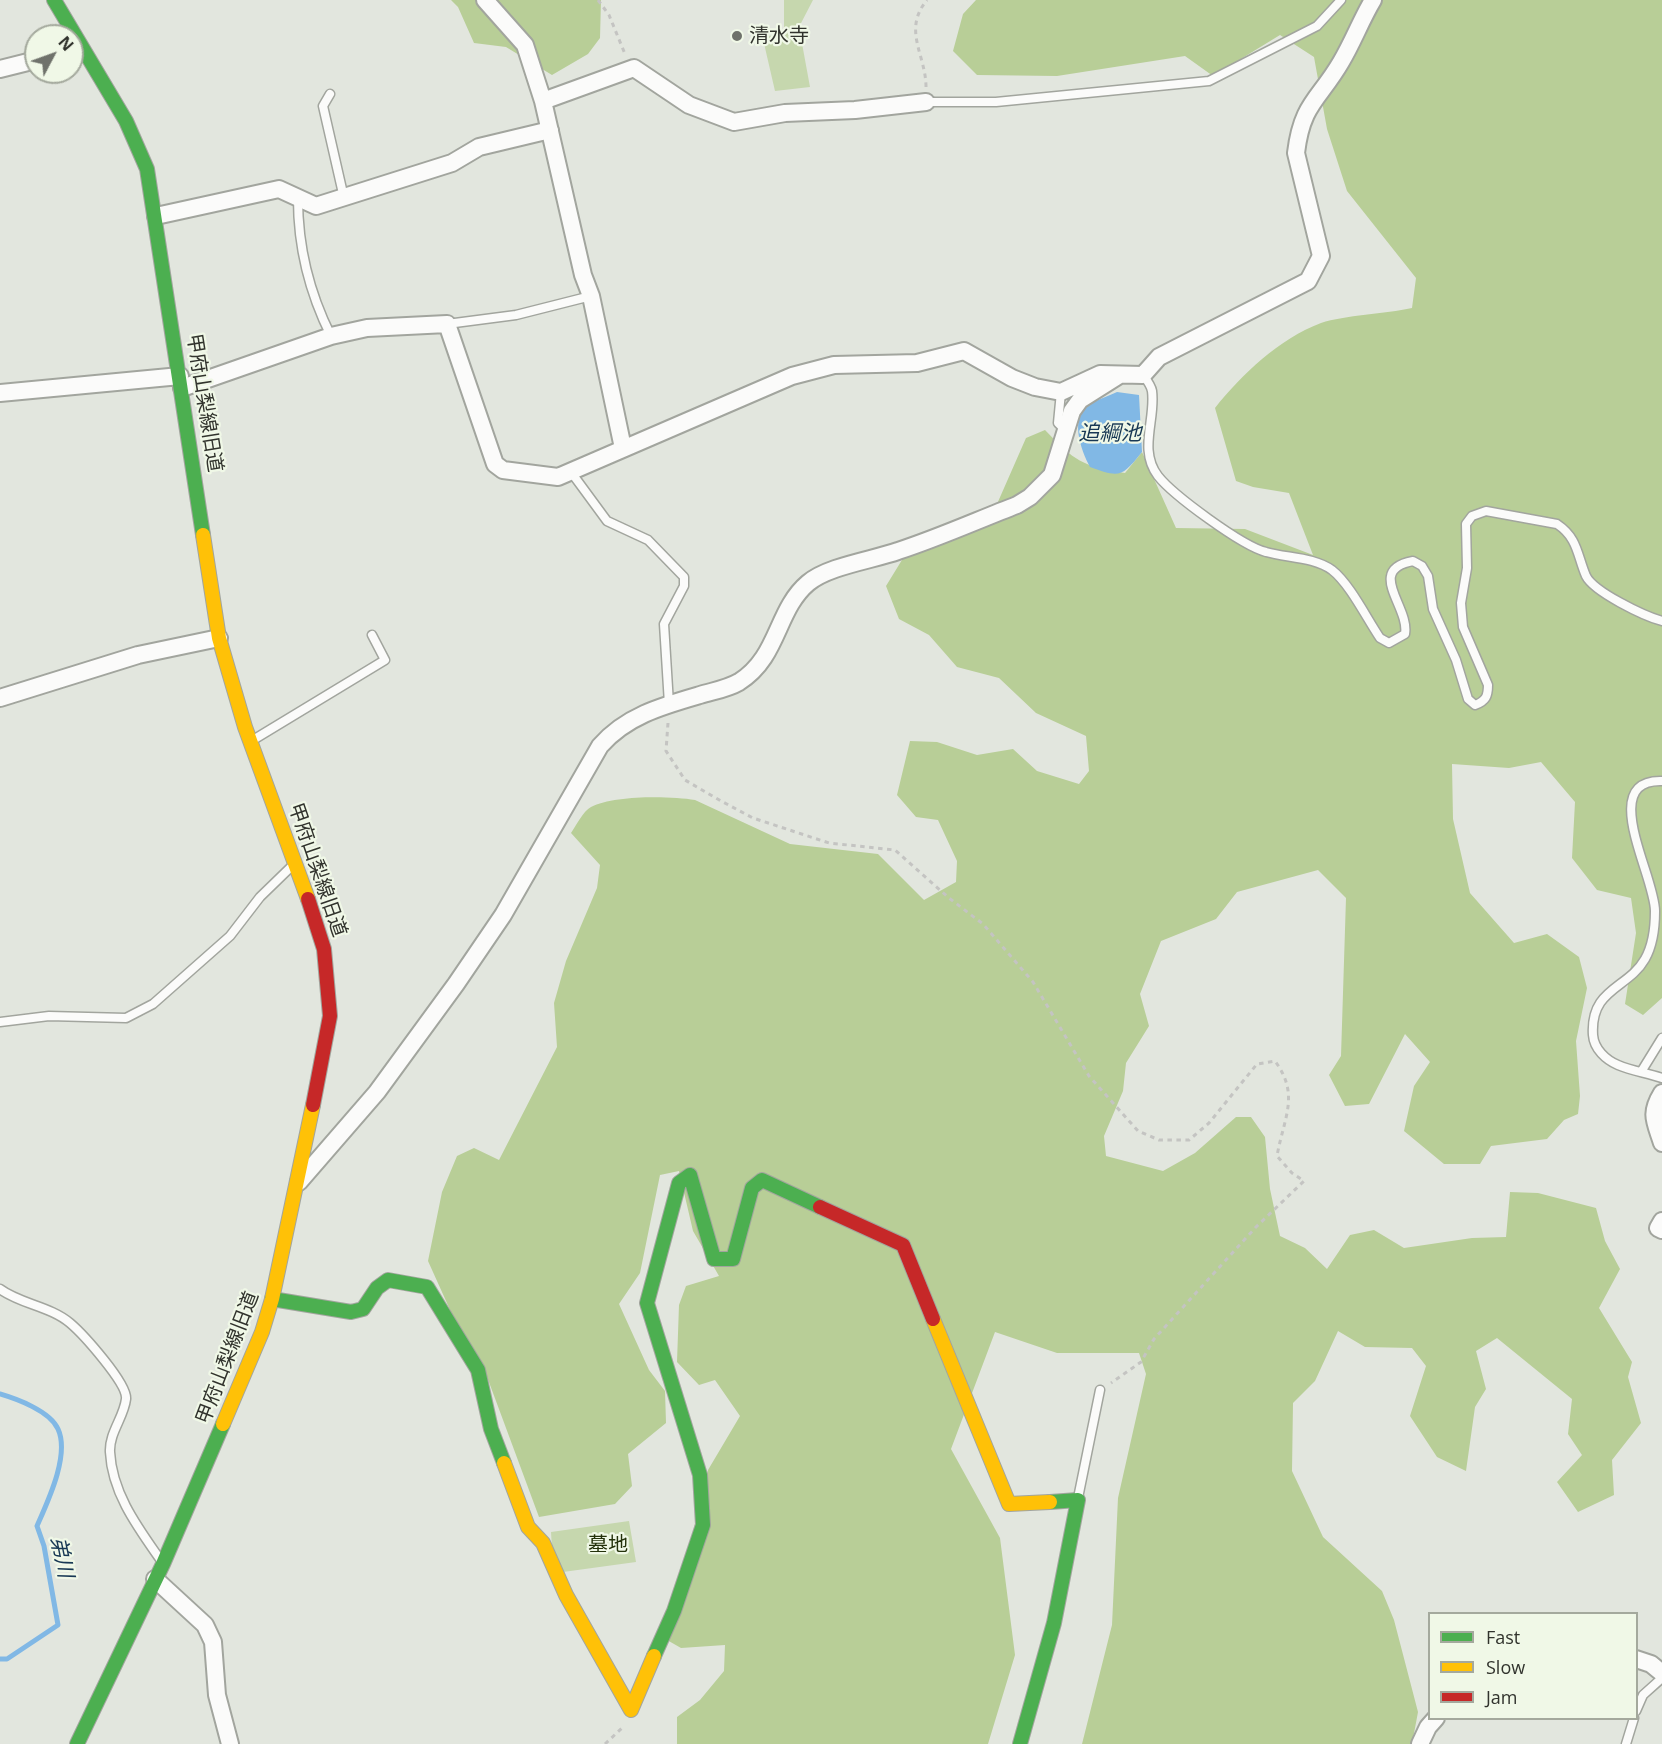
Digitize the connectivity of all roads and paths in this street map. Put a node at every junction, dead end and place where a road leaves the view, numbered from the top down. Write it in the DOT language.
graph roads {
  1 [pos="54,0"];
  2 [pos="485,0"];
  3 [pos="598,0"];
  4 [pos="927,0"];
  5 [pos="1341,0"];
  6 [pos="1373,0"];
  7 [pos="66,24"];
  8 [pos="84,58"];
  9 [pos="24,63"];
  10 [pos="634,68"];
  11 [pos="0,69"];
  12 [pos="330,94"];
  13 [pos="543,101"];
  14 [pos="926,102"];
  15 [pos="550,130"];
  16 [pos="344,198"];
  17 [pos="298,199"];
  18 [pos="156,216"];
  19 [pos="591,296"];
  20 [pos="447,324"];
  21 [pos="331,336"];
  22 [pos="1143,375"];
  23 [pos="1118,376"];
  24 [pos="181,382"];
  25 [pos="1061,392"];
  26 [pos="0,393"];
  27 [pos="1066,431"];
  28 [pos="623,448"];
  29 [pos="571,472"];
  30 [pos="1662,621"];
  31 [pos="372,635"];
  32 [pos="219,638"];
  33 [pos="0,698"];
  34 [pos="669,704"];
  35 [pos="251,741"];
  36 [pos="1662,781"];
  37 [pos="296,862"];
  38 [pos="0,1022"];
  39 [pos="1662,1038"];
  40 [pos="1641,1072"];
  41 [pos="1662,1078"];
  42 [pos="1662,1093"];
  43 [pos="1662,1143"];
  44 [pos="299,1182"];
  45 [pos="1662,1221"];
  46 [pos="1662,1230"];
  47 [pos="0,1289"];
  48 [pos="273,1299"];
  49 [pos="1100,1390"];
  50 [pos="1078,1500"];
  51 [pos="159,1571"];
  52 [pos="1638,1660"];
  53 [pos="1662,1673"];
  54 [pos="1662,1678"];
  55 [pos="1638,1706"];
  56 [pos="1435,1720"];
  57 [pos="1634,1720"];
  58 [pos="77,1744"];
  59 [pos="230,1744"];
  60 [pos="1020,1744"];
  61 [pos="1420,1744"];
  62 [pos="1626,1744"];
  1 -- 7 [label="street, 甲府山梨線旧道"];
  2 -- 13 [label="street"];
  3 -- 10 [label="path"];
  4 -- 14 [label="path"];
  5 -- 14 [label="lane"];
  6 -- 22 [label="street"];
  8 -- 18 [label="street, 甲府山梨線旧道"];
  9 -- 11 [label="street"];
  10 -- 13 [label="street"];
  10 -- 14 [label="street"];
  12 -- 16 [label="lane"];
  13 -- 15 [label="street"];
  15 -- 16 [label="street"];
  15 -- 19 [label="street"];
  16 -- 17 [label="street"];
  17 -- 18 [label="street"];
  17 -- 21 [label="lane"];
  18 -- 24 [label="street, 甲府山梨線旧道"];
  19 -- 20 [label="lane"];
  19 -- 28 [label="street"];
  20 -- 21 [label="street"];
  20 -- 29 [label="street"];
  21 -- 24 [label="street"];
  22 -- 23 [label="street"];
  22 -- 30 [label="lane"];
  23 -- 25 [label="street"];
  23 -- 27 [label="street"];
  24 -- 26 [label="street"];
  24 -- 32 [label="street, 甲府山梨線旧道"];
  25 -- 27 [label="lane"];
  25 -- 28 [label="street"];
  27 -- 34 [label="street"];
  28 -- 29 [label="street"];
  29 -- 34 [label="lane"];
  31 -- 35 [label="lane"];
  32 -- 33 [label="street"];
  32 -- 35 [label="street, 甲府山梨線旧道"];
  34 -- 44 [label="street"];
  34 -- 49 [label="path"];
  35 -- 37 [label="street, 甲府山梨線旧道"];
  36 -- 40 [label="lane"];
  37 -- 38 [label="lane"];
  37 -- 44 [label="street, 甲府山梨線旧道"];
  39 -- 40 [label="lane"];
  40 -- 41 [label="lane"];
  42 -- 43 [label="street"];
  44 -- 48 [label="street, 甲府山梨線旧道"];
  45 -- 46 [label="street"];
  47 -- 51 [label="lane"];
  48 -- 50 [label="street"];
  48 -- 51 [label="street, 甲府山梨線旧道"];
  49 -- 50 [label="lane"];
  50 -- 60 [label="street"];
  51 -- 58 [label="street, 甲府山梨線旧道"];
  51 -- 59 [label="street"];
  52 -- 53 [label="street"];
  54 -- 55 [label="lane"];
  56 -- 61 [label="street"];
  57 -- 62 [label="lane"];
}
